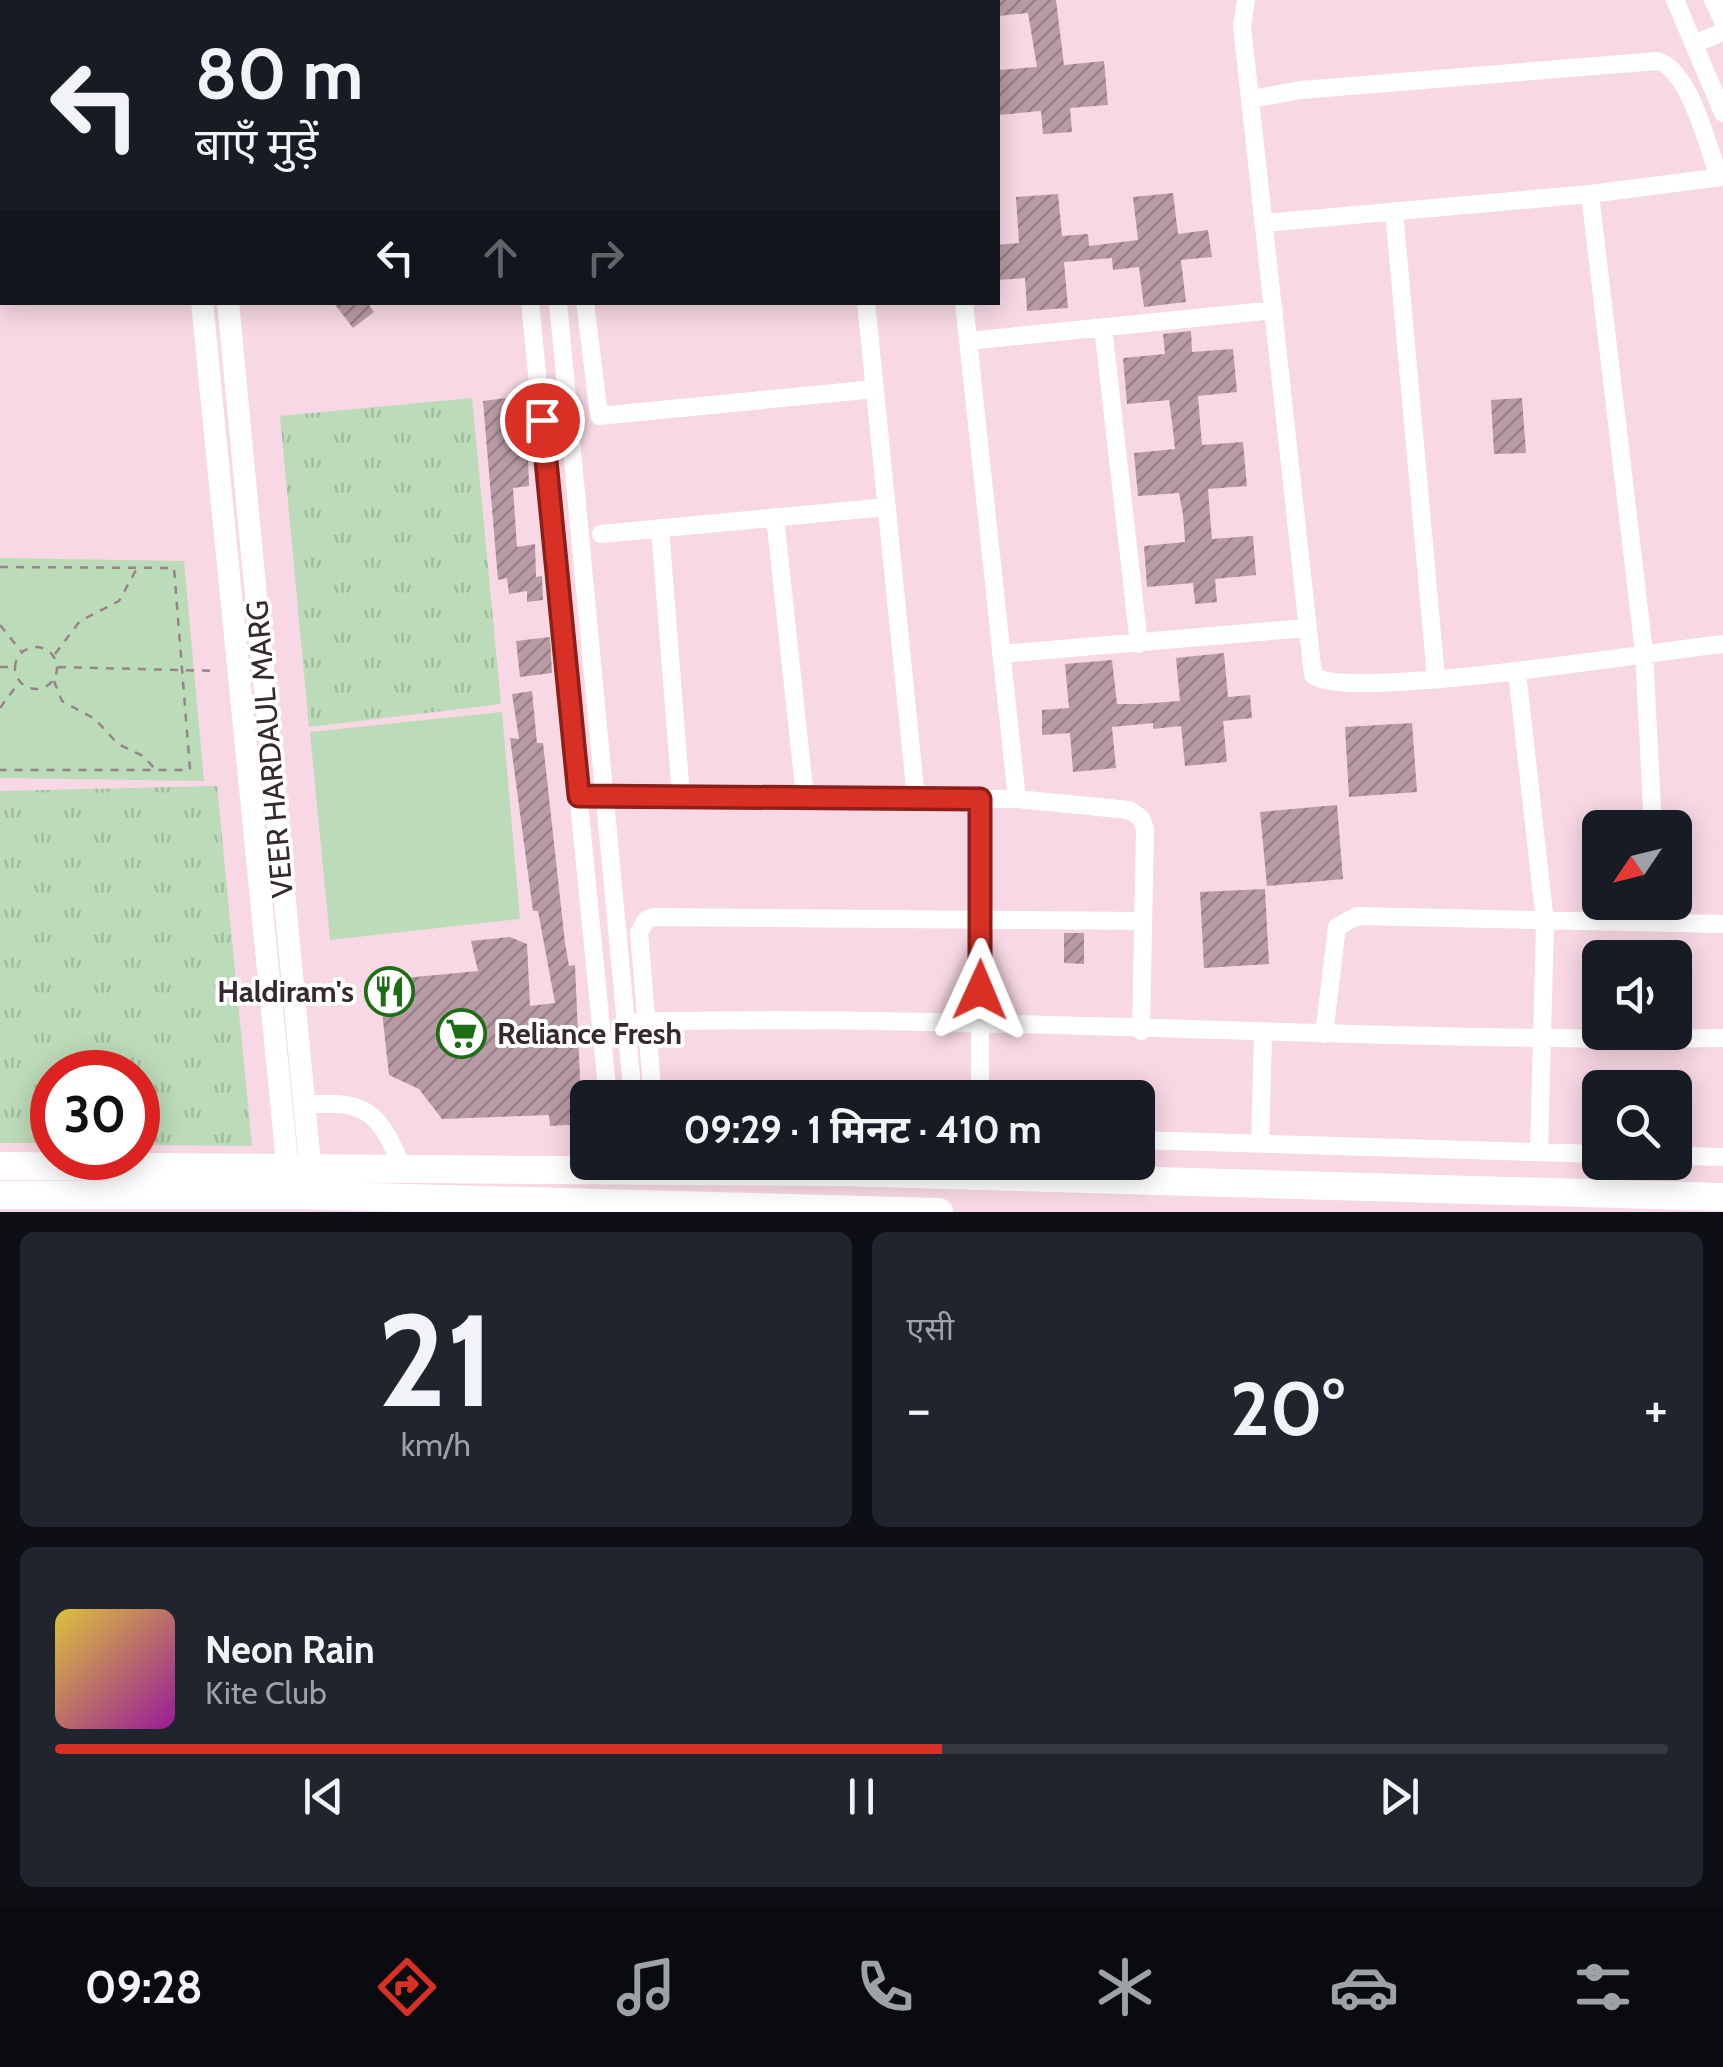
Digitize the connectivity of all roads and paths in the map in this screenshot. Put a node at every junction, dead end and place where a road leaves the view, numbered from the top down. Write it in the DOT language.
graph roads {
  1 [pos="1246,0"];
  2 [pos="1675,0"];
  3 [pos="1713,0"];
  4 [pos="1723,21"];
  5 [pos="1723,32"];
  6 [pos="1696,42"];
  7 [pos="1252,99"];
  8 [pos="1723,113"];
  9 [pos="1721,177"];
  10 [pos="1590,194"];
  11 [pos="1394,211"];
  12 [pos="1264,222"];
  13 [pos="202,305"];
  14 [pos="228,305"];
  15 [pos="530,305"];
  16 [pos="558,305"];
  17 [pos="586,305"];
  18 [pos="866,305"];
  19 [pos="964,305"];
  20 [pos="1274,310"];
  21 [pos="1103,327"];
  22 [pos="968,341"];
  23 [pos="875,388"];
  24 [pos="887,507"];
  25 [pos="776,518"];
  26 [pos="660,528"];
  27 [pos="602,534"];
  28 [pos="0,568"];
  29 [pos="137,568"];
  30 [pos="0,626"];
  31 [pos="1306,628"];
  32 [pos="1139,644"];
  33 [pos="1723,644"];
  34 [pos="22,652"];
  35 [pos="1644,652"];
  36 [pos="1001,654"];
  37 [pos="54,655"];
  38 [pos="58,667"];
  39 [pos="0,668"];
  40 [pos="15,668"];
  41 [pos="186,670"];
  42 [pos="237,671"];
  43 [pos="1516,672"];
  44 [pos="1436,678"];
  45 [pos="20,681"];
  46 [pos="54,681"];
  47 [pos="0,708"];
  48 [pos="0,770"];
  49 [pos="157,772"];
  50 [pos="604,794"];
  51 [pos="579,796"];
  52 [pos="681,796"];
  53 [pos="805,797"];
  54 [pos="916,798"];
  55 [pos="980,799"];
  56 [pos="1017,799"];
  57 [pos="1652,810"];
  58 [pos="981,919"];
  59 [pos="1657,920"];
  60 [pos="1143,921"];
  61 [pos="1545,922"];
  62 [pos="1657,923"];
  63 [pos="1723,924"];
  64 [pos="626,1022"];
  65 [pos="646,1022"];
  66 [pos="980,1026"];
  67 [pos="1142,1031"];
  68 [pos="1324,1034"];
  69 [pos="1262,1035"];
  70 [pos="1723,1038"];
  71 [pos="1538,1040"];
  72 [pos="606,1080"];
  73 [pos="631,1080"];
  74 [pos="652,1080"];
  75 [pos="980,1080"];
  76 [pos="304,1106"];
  77 [pos="1155,1141"];
  78 [pos="1260,1144"];
  79 [pos="1539,1152"];
  80 [pos="1582,1153"];
  81 [pos="1692,1156"];
  82 [pos="1723,1157"];
  83 [pos="0,1166"];
  84 [pos="299,1167"];
  85 [pos="402,1168"];
  86 [pos="0,1194"];
  87 [pos="1723,1198"];
  88 [pos="298,1201"];
  89 [pos="939,1212"];
  1 -- 7 [label="street"];
  2 -- 6 [label="street"];
  3 -- 4 [label="street"];
  5 -- 6 [label="street"];
  6 -- 8 [label="street"];
  7 -- 9 [label="street"];
  7 -- 12 [label="street"];
  9 -- 10 [label="street"];
  10 -- 11 [label="street"];
  10 -- 35 [label="street"];
  11 -- 12 [label="street"];
  11 -- 44 [label="street"];
  12 -- 20 [label="street"];
  13 -- 42 [label="street, VEER HARDAUL MARG"];
  14 -- 76 [label="street, VEER HARDAUL MARG"];
  15 -- 51 [label="street"];
  16 -- 50 [label="street"];
  17 -- 23 [label="street"];
  18 -- 23 [label="street"];
  19 -- 22 [label="street"];
  20 -- 21 [label="street"];
  20 -- 31 [label="street"];
  21 -- 22 [label="street"];
  21 -- 32 [label="street"];
  22 -- 36 [label="street"];
  23 -- 24 [label="street"];
  24 -- 25 [label="street"];
  24 -- 54 [label="street"];
  25 -- 26 [label="street"];
  25 -- 53 [label="street"];
  26 -- 27 [label="street"];
  26 -- 52 [label="street"];
  28 -- 29 [label="path"];
  29 -- 37 [label="path"];
  29 -- 41 [label="path"];
  30 -- 34 [label="path"];
  31 -- 32 [label="street"];
  31 -- 44 [label="street"];
  32 -- 36 [label="street"];
  33 -- 35 [label="street"];
  34 -- 37 [label="path"];
  34 -- 40 [label="path"];
  35 -- 43 [label="street"];
  35 -- 57 [label="street"];
  36 -- 56 [label="street"];
  37 -- 38 [label="path"];
  38 -- 41 [label="path"];
  38 -- 46 [label="path"];
  39 -- 40 [label="path"];
  40 -- 45 [label="path"];
  41 -- 42 [label="path"];
  41 -- 49 [label="path"];
  42 -- 84 [label="street, VEER HARDAUL MARG"];
  43 -- 44 [label="street"];
  43 -- 61 [label="street"];
  45 -- 46 [label="path"];
  45 -- 47 [label="path"];
  46 -- 49 [label="path"];
  48 -- 49 [label="path"];
  50 -- 51 [label="street"];
  50 -- 52 [label="street"];
  50 -- 64 [label="street"];
  51 -- 72 [label="street"];
  52 -- 53 [label="street"];
  53 -- 54 [label="street"];
  54 -- 55 [label="street"];
  55 -- 56 [label="street"];
  55 -- 58 [label="street"];
  56 -- 60 [label="street"];
  58 -- 60 [label="street"];
  58 -- 65 [label="street"];
  58 -- 66 [label="street"];
  59 -- 62 [label="street"];
  60 -- 67 [label="street"];
  61 -- 62 [label="street"];
  61 -- 68 [label="street"];
  61 -- 71 [label="street"];
  62 -- 63 [label="street"];
  64 -- 65 [label="street"];
  64 -- 73 [label="street"];
  65 -- 66 [label="street"];
  65 -- 74 [label="street"];
  66 -- 67 [label="street"];
  66 -- 75 [label="street"];
  67 -- 69 [label="street"];
  68 -- 69 [label="street"];
  68 -- 71 [label="street"];
  69 -- 78 [label="street"];
  70 -- 71 [label="street"];
  71 -- 79 [label="street"];
  76 -- 84 [label="street, VEER HARDAUL MARG"];
  76 -- 85 [label="street"];
  77 -- 78 [label="street"];
  78 -- 79 [label="street"];
  79 -- 80 [label="street"];
  81 -- 82 [label="street"];
  83 -- 84 [label="main road"];
  84 -- 85 [label="main road"];
  84 -- 88 [label="street, VEER HARDAUL MARG"];
  85 -- 87 [label="main road"];
  86 -- 88 [label="main road"];
  88 -- 89 [label="main road"];
}
